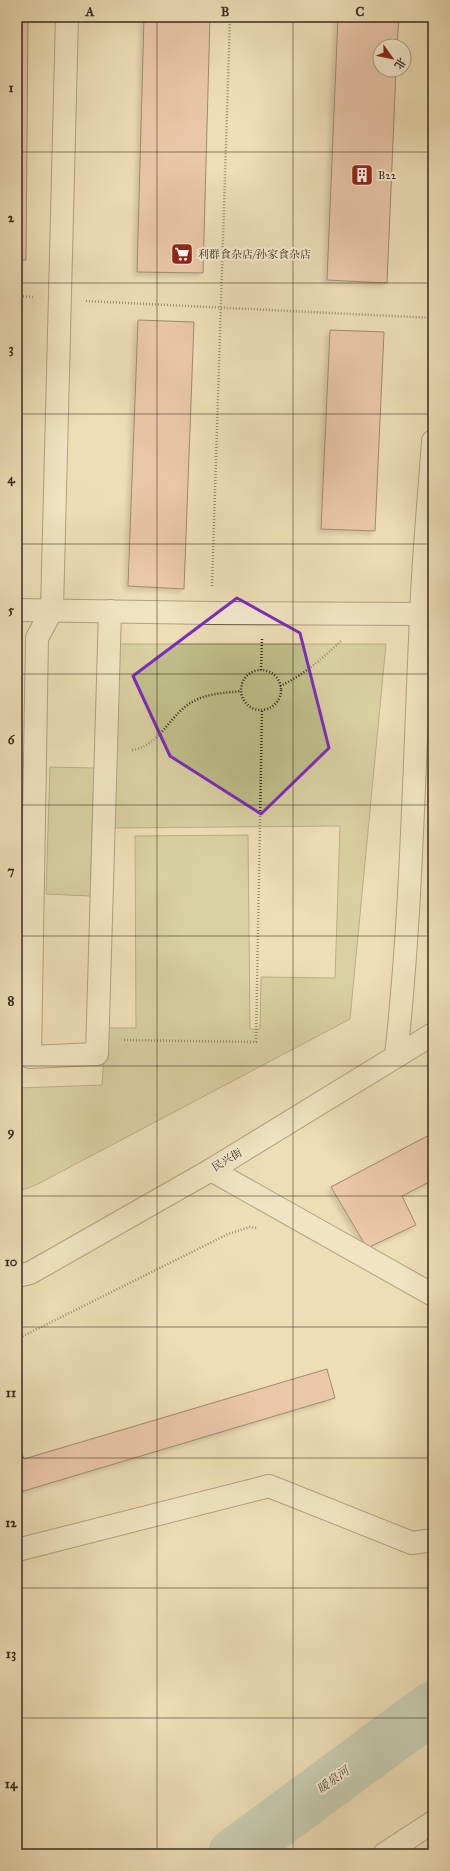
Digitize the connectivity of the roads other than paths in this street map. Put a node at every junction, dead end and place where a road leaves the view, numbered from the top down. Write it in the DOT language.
graph roads {
  1 [pos="67,17"];
  2 [pos="433,441"];
  3 [pos="17,610"];
  4 [pos="52,610"];
  5 [pos="110,611"];
  6 [pos="427,614"];
  7 [pos="433,1034"];
  8 [pos="433,1037"];
  9 [pos="396,1056"];
  10 [pos="212,1170"];
  11 [pos="17,1276"];
  12 [pos="433,1295"];
  13 [pos="433,1540"];
  14 [pos="17,1550"];
  15 [pos="433,1822"];
  16 [pos="384,1854"];
  1 -- 4 [label="street"];
  2 -- 6 [label="street"];
  3 -- 4 [label="street"];
  4 -- 5 [label="street"];
  4 -- 5 [label="street"];
  5 -- 6 [label="street"];
  6 -- 9 [label="street"];
  7 -- 9 [label="street, 民兴街"];
  8 -- 9 [label="street"];
  9 -- 10 [label="street, 民兴街"];
  10 -- 11 [label="street, 民兴街"];
  10 -- 12 [label="street"];
  13 -- 14 [label="street"];
  15 -- 16 [label="street"];
}
